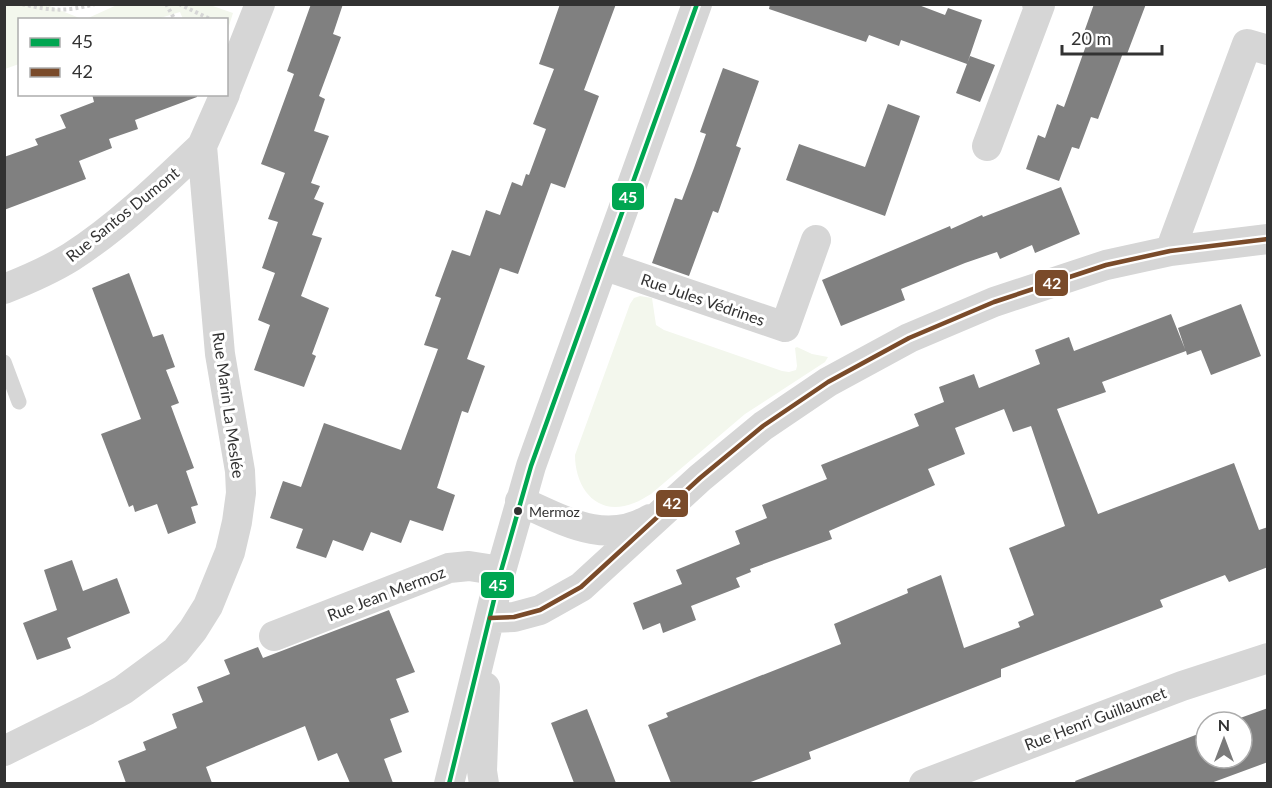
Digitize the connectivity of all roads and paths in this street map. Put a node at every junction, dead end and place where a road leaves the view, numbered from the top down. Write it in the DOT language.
graph roads {
  1 [pos="22,4"];
  2 [pos="95,4"];
  3 [pos="166,4"];
  4 [pos="179,4"];
  5 [pos="260,4"];
  6 [pos="697,4"];
  7 [pos="1039,5"];
  8 [pos="174,18"];
  9 [pos="208,18"];
  10 [pos="1268,50"];
  11 [pos="228,85"];
  12 [pos="224,96"];
  13 [pos="987,146"];
  14 [pos="202,147"];
  15 [pos="1268,239"];
  16 [pos="816,240"];
  17 [pos="1170,251"];
  18 [pos="603,265"];
  19 [pos="4,290"];
  20 [pos="4,362"];
  21 [pos="19,402"];
  22 [pos="520,501"];
  23 [pos="666,510"];
  24 [pos="501,571"];
  25 [pos="490,618"];
  26 [pos="274,636"];
  27 [pos="1268,658"];
  28 [pos="4,751"];
  29 [pos="448,783"];
  30 [pos="484,783"];
  31 [pos="924,783"];
  1 -- 2 [label="path"];
  3 -- 8 [label="path"];
  4 -- 9 [label="path"];
  5 -- 11 [label="street"];
  6 -- 18 [label="street"];
  7 -- 13 [label="street"];
  10 -- 17 [label="street"];
  12 -- 14 [label="street, Rue Marin La Meslée"];
  14 -- 19 [label="street, Rue Santos Dumont"];
  14 -- 28 [label="street, Rue Marin La Meslée"];
  15 -- 17 [label="street"];
  16 -- 18 [label="street, Rue Jules Védrines"];
  17 -- 23 [label="street"];
  18 -- 22 [label="street"];
  20 -- 21 [label="lane"];
  22 -- 23 [label="street"];
  22 -- 24 [label="street"];
  23 -- 25 [label="street"];
  24 -- 25 [label="street"];
  24 -- 26 [label="street, Rue Jean Mermoz"];
  25 -- 29 [label="street"];
  25 -- 30 [label="street"];
  27 -- 31 [label="street, Rue Henri Guillaumet"];
}
